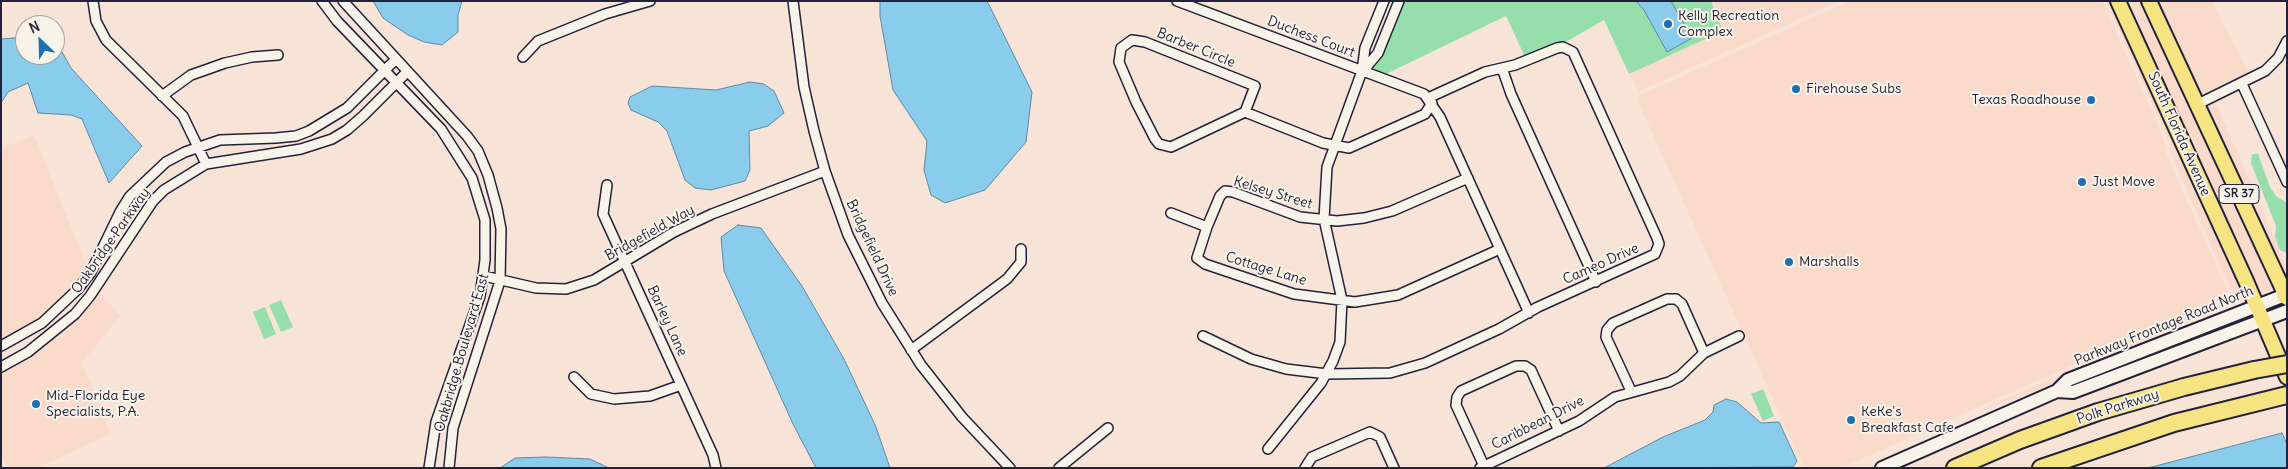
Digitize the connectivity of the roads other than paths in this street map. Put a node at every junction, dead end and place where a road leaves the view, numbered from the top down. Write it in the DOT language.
graph roads {
  1 [pos="93,1"];
  2 [pos="322,1"];
  3 [pos="343,1"];
  4 [pos="650,1"];
  5 [pos="794,1"];
  6 [pos="1177,1"];
  7 [pos="1384,1"];
  8 [pos="1399,1"];
  9 [pos="2149,1"];
  10 [pos="2120,2"];
  11 [pos="2287,41"];
  12 [pos="278,55"];
  13 [pos="523,57"];
  14 [pos="395,60"];
  15 [pos="1502,68"];
  16 [pos="384,71"];
  17 [pos="1362,71"];
  18 [pos="407,72"];
  19 [pos="396,83"];
  20 [pos="2242,84"];
  21 [pos="162,96"];
  22 [pos="1430,101"];
  23 [pos="2198,104"];
  24 [pos="1245,112"];
  25 [pos="1335,146"];
  26 [pos="198,147"];
  27 [pos="206,164"];
  28 [pos="825,171"];
  29 [pos="1468,178"];
  30 [pos="2287,182"];
  31 [pos="606,185"];
  32 [pos="1171,213"];
  33 [pos="1324,219"];
  34 [pos="1207,227"];
  35 [pos="1021,249"];
  36 [pos="1500,249"];
  37 [pos="1197,258"];
  38 [pos="624,262"];
  39 [pos="484,276"];
  40 [pos="500,281"];
  41 [pos="1596,282"];
  42 [pos="1342,300"];
  43 [pos="2286,300"];
  44 [pos="2257,305"];
  45 [pos="1529,313"];
  46 [pos="2263,320"];
  47 [pos="1203,336"];
  48 [pos="1739,336"];
  49 [pos="1,346"];
  50 [pos="911,350"];
  51 [pos="1704,353"];
  52 [pos="2287,364"];
  53 [pos="1,367"];
  54 [pos="1327,374"];
  55 [pos="574,377"];
  56 [pos="2287,377"];
  57 [pos="681,385"];
  58 [pos="2058,391"];
  59 [pos="1631,392"];
  60 [pos="2287,395"];
  61 [pos="1108,428"];
  62 [pos="1558,431"];
  63 [pos="1268,449"];
  64 [pos="1482,467"];
  65 [pos="429,468"];
  66 [pos="449,468"];
  67 [pos="716,468"];
  68 [pos="1010,468"];
  69 [pos="1059,468"];
  70 [pos="1305,468"];
  71 [pos="1394,468"];
  72 [pos="1882,468"];
  73 [pos="1955,468"];
  74 [pos="2040,468"];
  1 -- 21 [label="street"];
  2 -- 16 [label="street, Oakbridge Boulevard East"];
  3 -- 14 [label="street, Oakbridge Boulevard East"];
  4 -- 13 [label="street"];
  5 -- 28 [label="street, Bridgefield Drive"];
  6 -- 17 [label="street, Duchess Court"];
  7 -- 17 [label="street"];
  8 -- 17 [label="street"];
  9 -- 23 [label="main road, South Florida Avenue / SR 37"];
  10 -- 44 [label="main road, South Florida Avenue / SR 37"];
  11 -- 20 [label="street"];
  12 -- 21 [label="street"];
  14 -- 16 [label="street, Oakbridge Parkway"];
  14 -- 18 [label="street, Oakbridge Boulevard East"];
  15 -- 22 [label="street, Cameo Drive"];
  15 -- 41 [label="street"];
  15 -- 41 [label="street, Cameo Drive"];
  16 -- 19 [label="street, Oakbridge Boulevard East"];
  16 -- 26 [label="street, Oakbridge Parkway"];
  17 -- 22 [label="street, Duchess Court"];
  17 -- 25 [label="street"];
  18 -- 19 [label="street, Oakbridge Parkway"];
  18 -- 40 [label="street, Oakbridge Boulevard East"];
  19 -- 27 [label="street, Oakbridge Parkway"];
  19 -- 39 [label="street, Oakbridge Boulevard East"];
  20 -- 23 [label="street"];
  20 -- 30 [label="street"];
  21 -- 26 [label="street"];
  22 -- 25 [label="street, Cameo Drive"];
  22 -- 29 [label="street"];
  23 -- 43 [label="main road, South Florida Avenue / SR 37"];
  24 -- 24 [label="street, Barber Circle"];
  24 -- 25 [label="street"];
  25 -- 33 [label="street"];
  26 -- 27 [label="street"];
  26 -- 49 [label="street, Oakbridge Parkway"];
  27 -- 53 [label="street, Oakbridge Parkway"];
  28 -- 38 [label="street, Bridgefield Way"];
  28 -- 50 [label="street, Bridgefield Drive"];
  29 -- 33 [label="street, Kelsey Street"];
  29 -- 36 [label="street"];
  31 -- 38 [label="street, Barley Lane"];
  32 -- 34 [label="street"];
  33 -- 34 [label="street, Kelsey Street"];
  33 -- 42 [label="street"];
  34 -- 37 [label="street, Kelsey Street"];
  35 -- 50 [label="street"];
  36 -- 42 [label="street, Cottage Lane"];
  36 -- 45 [label="street"];
  37 -- 42 [label="street, Cottage Lane"];
  38 -- 40 [label="street, Bridgefield Way"];
  38 -- 57 [label="street, Barley Lane"];
  39 -- 40 [label="street, Bridgefield Way"];
  39 -- 65 [label="street, Oakbridge Boulevard East"];
  40 -- 66 [label="street, Oakbridge Boulevard East"];
  41 -- 45 [label="street, Cameo Drive"];
  42 -- 54 [label="street"];
  43 -- 44 [label="main road, Parkway Frontage Road North"];
  43 -- 46 [label="main road, Parkway Frontage Road North"];
  44 -- 46 [label="main road, South Florida Avenue / SR 37"];
  44 -- 58 [label="main road, Parkway Frontage Road North"];
  45 -- 54 [label="street, Cameo Drive"];
  46 -- 56 [label="main road, South Florida Avenue / SR 37"];
  46 -- 58 [label="main road, Parkway Frontage Road North"];
  47 -- 54 [label="street, Cameo Drive"];
  48 -- 51 [label="street, Caribbean Drive"];
  50 -- 68 [label="street, Bridgefield Drive"];
  51 -- 59 [label="street, Caribbean Drive"];
  51 -- 59 [label="street"];
  52 -- 73 [label="highway, Polk Parkway, bridge"];
  54 -- 63 [label="street"];
  55 -- 57 [label="street"];
  57 -- 67 [label="street, Barley Lane"];
  58 -- 72 [label="main road, Parkway Frontage Road North"];
  59 -- 62 [label="street, Caribbean Drive"];
  60 -- 74 [label="highway"];
  61 -- 69 [label="street"];
  62 -- 64 [label="street, Caribbean Drive"];
  62 -- 64 [label="street"];
  70 -- 71 [label="street"];
}
